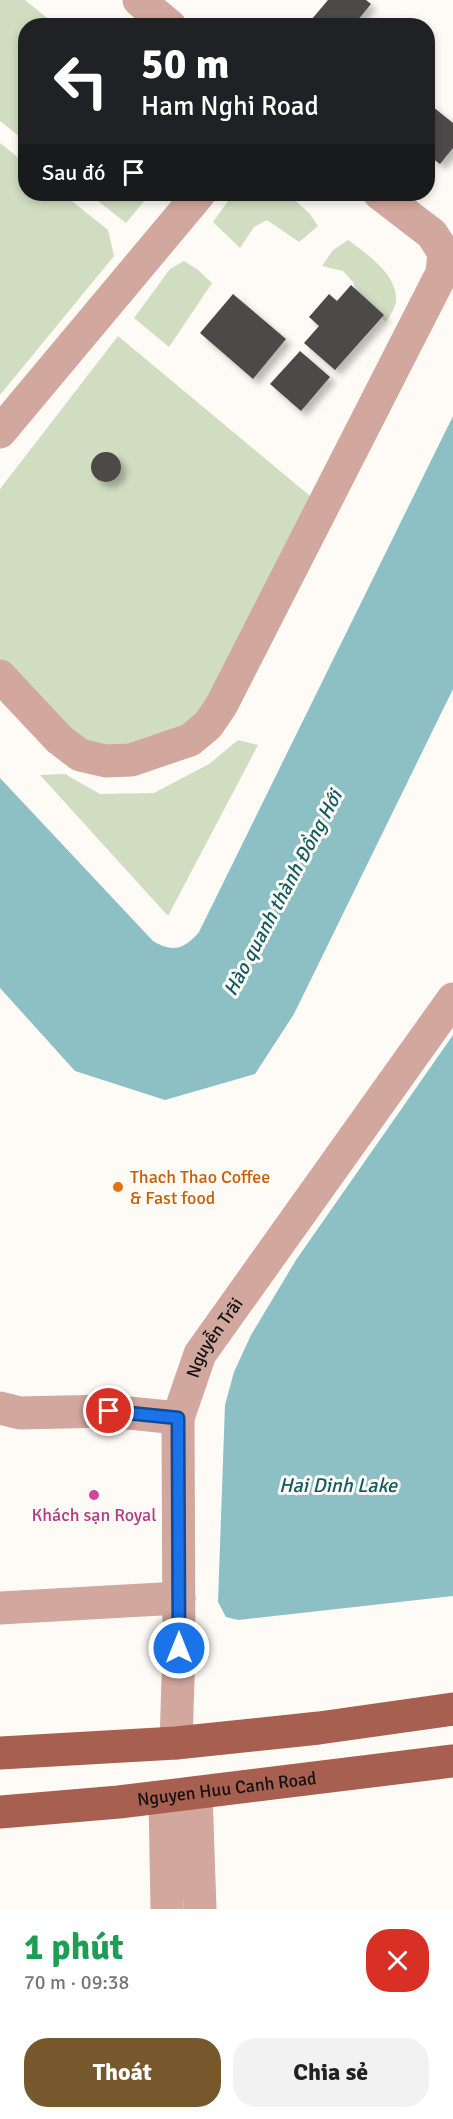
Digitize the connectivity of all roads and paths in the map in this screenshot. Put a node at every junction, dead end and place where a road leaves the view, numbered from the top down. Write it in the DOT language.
graph roads {
  1 [pos="139,0"];
  2 [pos="160,18"];
  3 [pos="193,201"];
  4 [pos="389,201"];
  5 [pos="0,432"];
  6 [pos="0,676"];
  7 [pos="453,999"];
  8 [pos="0,1408"];
  9 [pos="178,1418"];
  10 [pos="179,1598"];
  11 [pos="0,1608"];
  12 [pos="453,1709"];
  13 [pos="176,1743"];
  14 [pos="0,1753"];
  15 [pos="453,1761"];
  16 [pos="180,1795"];
  17 [pos="0,1812"];
  18 [pos="167,1909"];
  19 [pos="200,1909"];
  1 -- 2 [label="street"];
  3 -- 5 [label="street"];
  4 -- 6 [label="street"];
  7 -- 9 [label="street, Nguyễn Trãi"];
  8 -- 9 [label="street"];
  9 -- 10 [label="street, Nguyễn Trãi"];
  10 -- 11 [label="street"];
  10 -- 13 [label="street, Nguyễn Trãi"];
  12 -- 13 [label="main road"];
  13 -- 14 [label="main road"];
  13 -- 16 [label="main road"];
  15 -- 16 [label="main road, Nguyen Huu Canh Road"];
  16 -- 17 [label="main road, Nguyen Huu Canh Road"];
  16 -- 18 [label="street"];
  16 -- 19 [label="street"];
}
